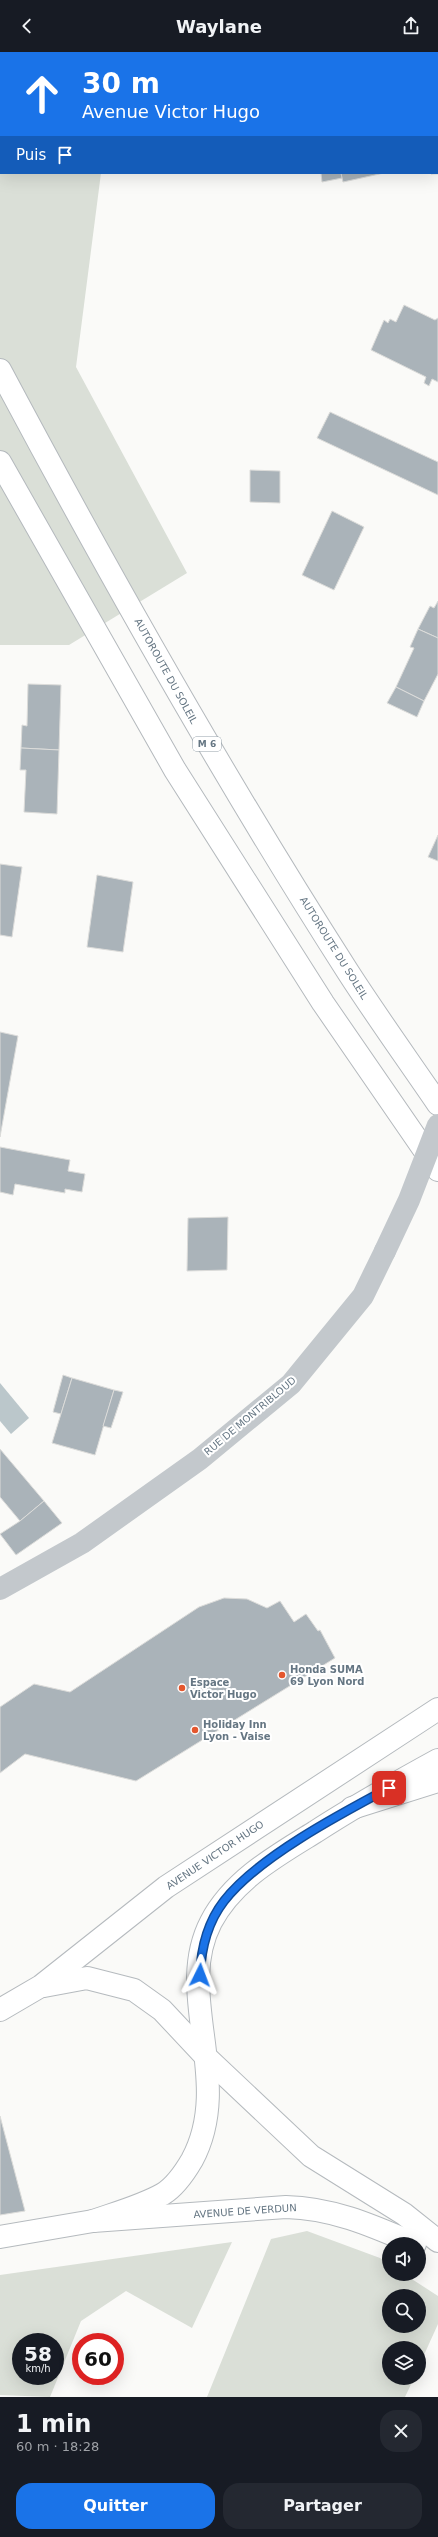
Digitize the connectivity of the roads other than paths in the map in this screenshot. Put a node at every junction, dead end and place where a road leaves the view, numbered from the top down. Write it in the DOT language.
graph roads {
  1 [pos="0,370"];
  2 [pos="0,462"];
  3 [pos="438,1104"];
  4 [pos="438,1124"];
  5 [pos="438,1170"];
  6 [pos="0,1589"];
  7 [pos="438,1710"];
  8 [pos="438,1760"];
  9 [pos="438,1780"];
  10 [pos="352,1808"];
  11 [pos="41,1986"];
  12 [pos="0,2010"];
  13 [pos="207,2058"];
  14 [pos="93,2221"];
  15 [pos="398,2237"];
  16 [pos="0,2238"];
  17 [pos="438,2241"];
  18 [pos="426,2249"];
  19 [pos="438,2254"];
  1 -- 3 [label="main road, AUTOROUTE DU SOLEIL / M 6"];
  2 -- 5 [label="main road"];
  4 -- 6 [label="street, RUE DE MONTRIBLOUD, bridge"];
  7 -- 11 [label="main road, AVENUE VICTOR HUGO"];
  8 -- 10 [label="main road"];
  9 -- 10 [label="main road"];
  10 -- 13 [label="main road, AVENUE DE VERDUN"];
  11 -- 12 [label="main road, AVENUE VICTOR HUGO"];
  11 -- 13 [label="main road"];
  13 -- 14 [label="main road, AVENUE DE VERDUN"];
  13 -- 17 [label="main road"];
  14 -- 15 [label="main road, AVENUE DE VERDUN"];
  14 -- 16 [label="main road, AVENUE DE VERDUN"];
  18 -- 19 [label="main road"];
}
